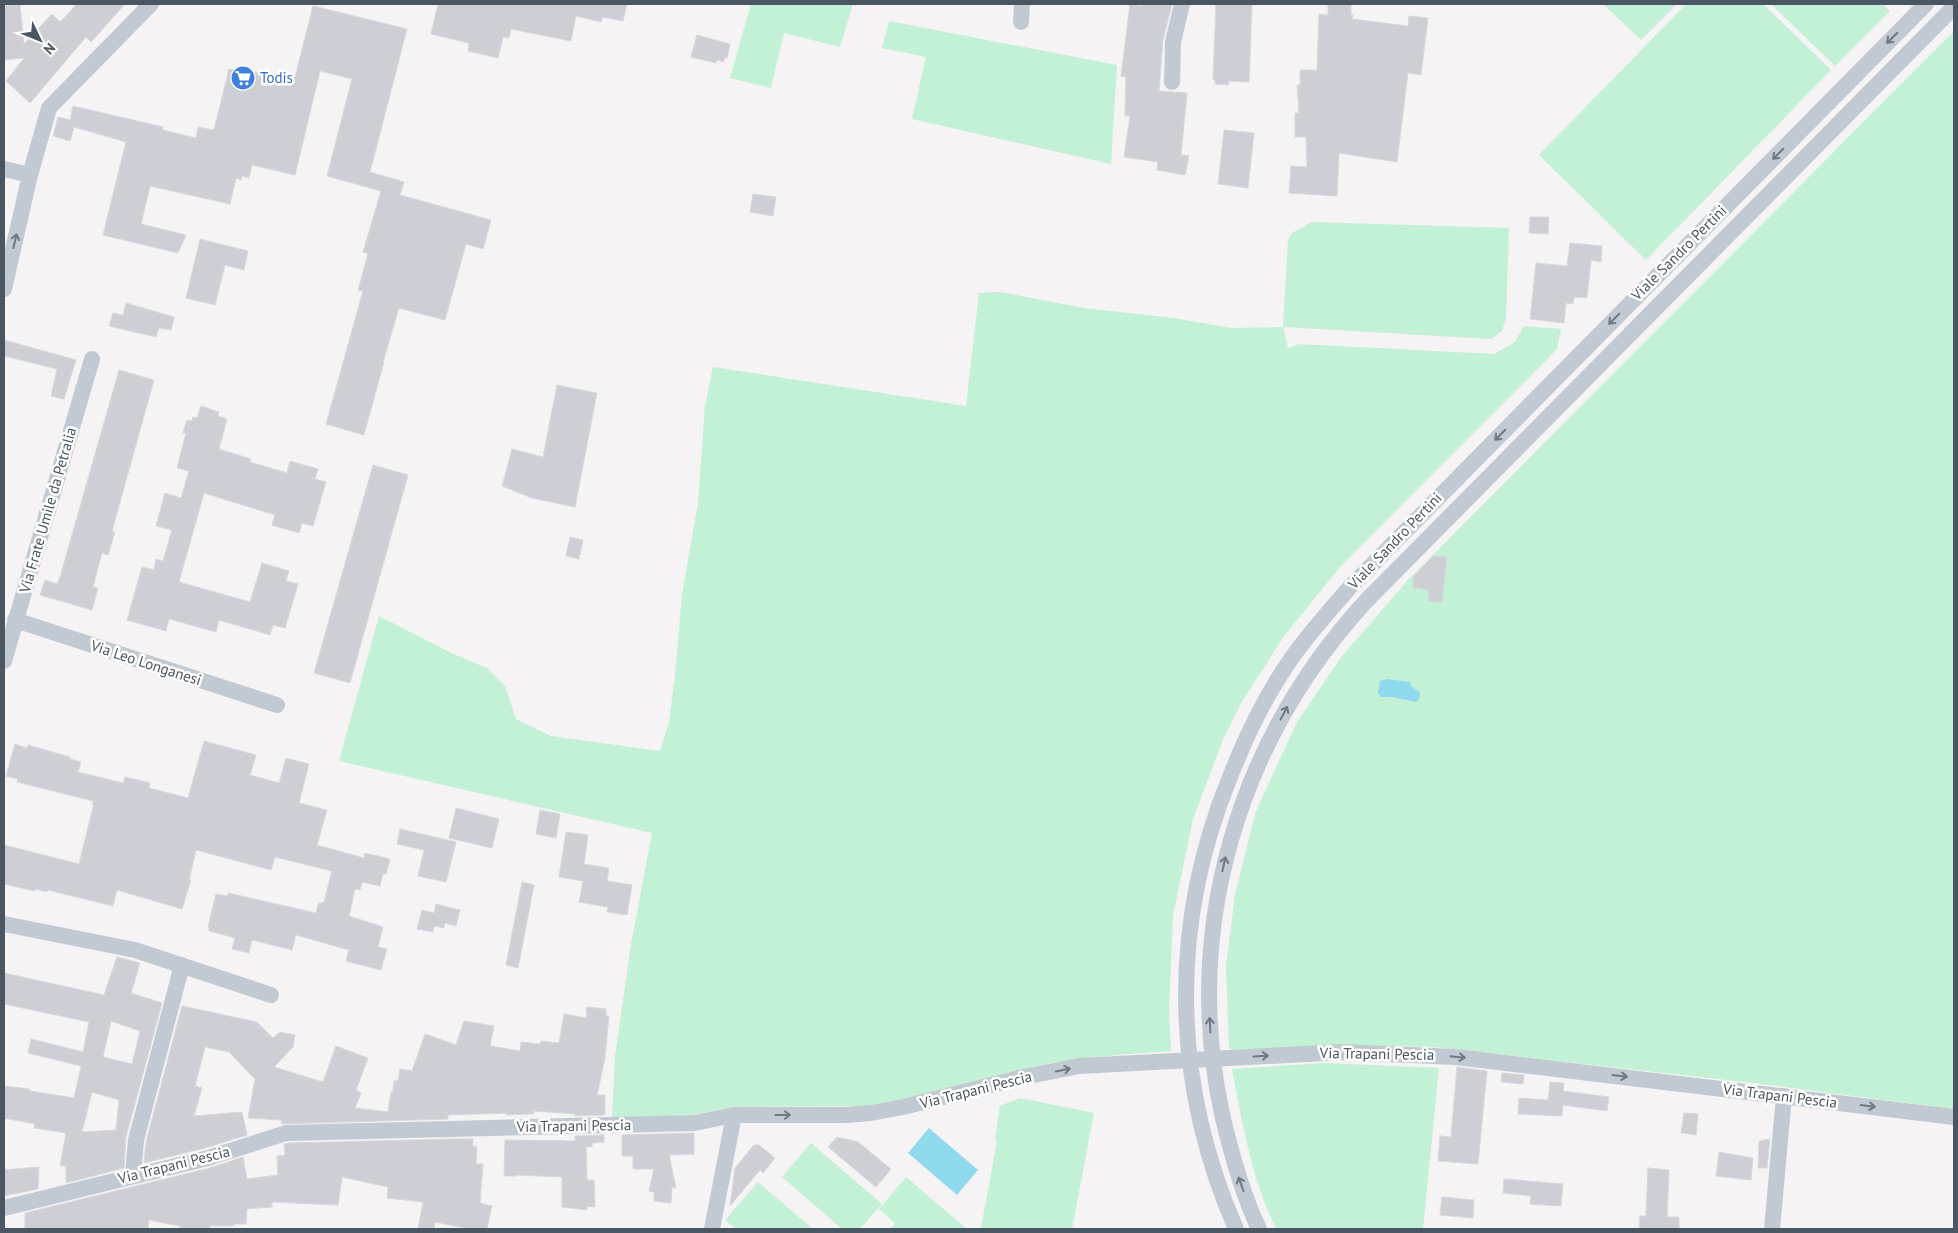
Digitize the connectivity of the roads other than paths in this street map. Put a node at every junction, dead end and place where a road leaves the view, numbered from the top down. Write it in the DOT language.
graph roads {
  1 [pos="151,4"];
  2 [pos="1022,4"];
  3 [pos="1182,4"];
  4 [pos="1926,4"];
  5 [pos="1954,7"];
  6 [pos="1021,22"];
  7 [pos="1172,82"];
  8 [pos="4,169"];
  9 [pos="30,175"];
  10 [pos="4,289"];
  11 [pos="92,359"];
  12 [pos="15,620"];
  13 [pos="4,661"];
  14 [pos="277,705"];
  15 [pos="4,924"];
  16 [pos="182,966"];
  17 [pos="271,995"];
  18 [pos="1212,1058"];
  19 [pos="1189,1060"];
  20 [pos="1784,1096"];
  21 [pos="734,1115"];
  22 [pos="1954,1117"];
  23 [pos="133,1175"];
  24 [pos="4,1208"];
  25 [pos="712,1229"];
  26 [pos="1236,1229"];
  27 [pos="1259,1229"];
  28 [pos="1772,1229"];
  1 -- 9 [label="street"];
  2 -- 6 [label="street"];
  3 -- 7 [label="street"];
  4 -- 19 [label="street, Viale Sandro Pertini, one-way"];
  18 -- 5 [label="street, Viale Sandro Pertini, one-way"];
  8 -- 9 [label="street"];
  10 -- 9 [label="street, one-way"];
  11 -- 12 [label="street, Via Frate Umile da Petralia"];
  12 -- 13 [label="street, Via Frate Umile da Petralia"];
  12 -- 14 [label="street, Via Leo Longanesi"];
  15 -- 16 [label="street"];
  16 -- 17 [label="street"];
  16 -- 23 [label="street"];
  18 -- 19 [label="street, Via Trapani Pescia"];
  18 -- 20 [label="street, Via Trapani Pescia, one-way"];
  27 -- 18 [label="street, Viale Sandro Pertini, one-way"];
  21 -- 19 [label="street, Via Trapani Pescia, one-way"];
  19 -- 26 [label="street, Viale Sandro Pertini"];
  20 -- 22 [label="street, Via Trapani Pescia, one-way"];
  20 -- 28 [label="street"];
  21 -- 23 [label="street, Via Trapani Pescia"];
  21 -- 25 [label="street"];
  23 -- 24 [label="street, Via Trapani Pescia"];
}
